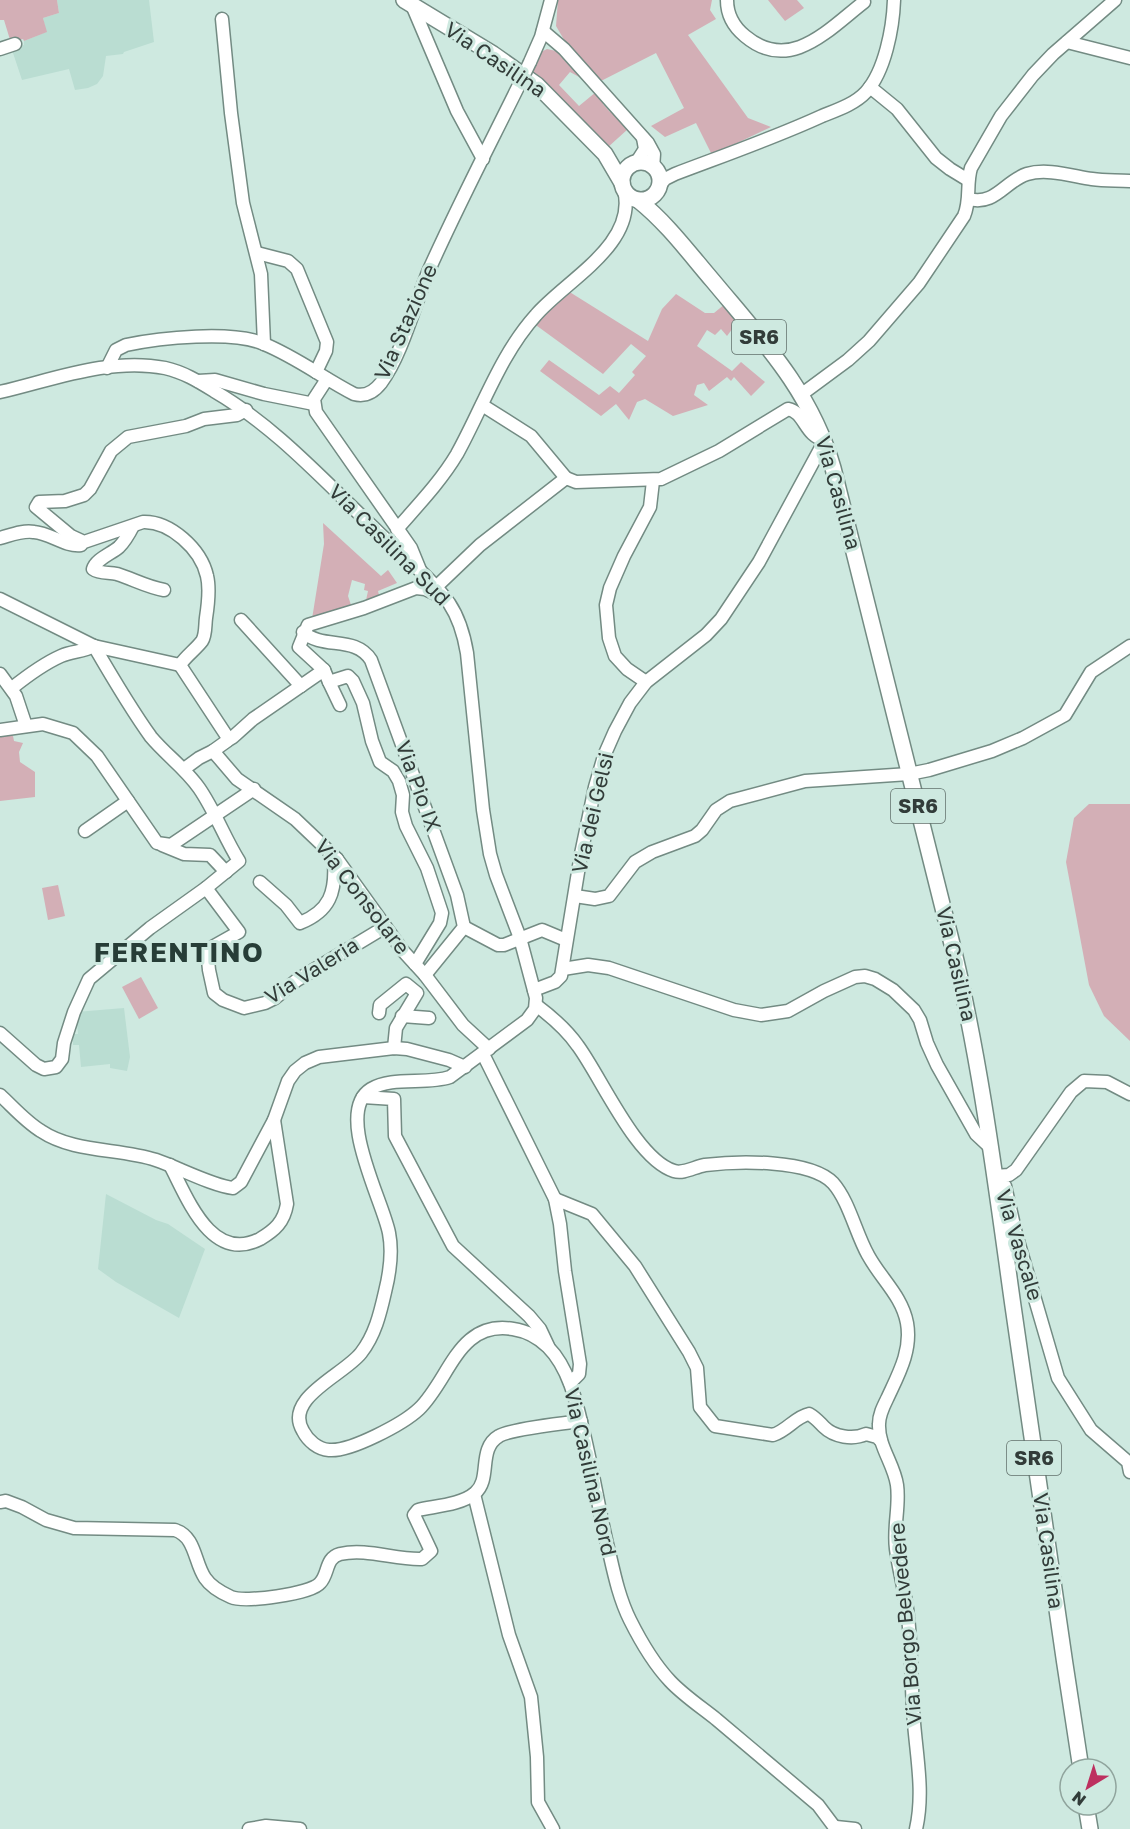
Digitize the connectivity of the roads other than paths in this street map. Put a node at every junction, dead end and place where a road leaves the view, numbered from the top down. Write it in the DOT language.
graph roads {
  1 [pos="551,0"];
  2 [pos="728,0"];
  3 [pos="894,0"];
  4 [pos="1115,0"];
  5 [pos="864,2"];
  6 [pos="408,3"];
  7 [pos="222,19"];
  8 [pos="543,31"];
  9 [pos="1066,42"];
  10 [pos="15,44"];
  11 [pos="0,49"];
  12 [pos="1130,58"];
  13 [pos="870,87"];
  14 [pos="643,138"];
  15 [pos="605,154"];
  16 [pos="483,159"];
  17 [pos="633,164"];
  18 [pos="655,169"];
  19 [pos="675,174"];
  20 [pos="969,180"];
  21 [pos="1130,180"];
  22 [pos="658,188"];
  23 [pos="629,196"];
  24 [pos="969,199"];
  25 [pos="662,221"];
  26 [pos="256,253"];
  27 [pos="264,344"];
  28 [pos="107,368"];
  29 [pos="322,376"];
  30 [pos="198,381"];
  31 [pos="0,392"];
  32 [pos="802,394"];
  33 [pos="314,404"];
  34 [pos="482,405"];
  35 [pos="246,410"];
  36 [pos="825,440"];
  37 [pos="566,478"];
  38 [pos="652,481"];
  39 [pos="133,526"];
  40 [pos="397,529"];
  41 [pos="0,538"];
  42 [pos="80,541"];
  43 [pos="420,572"];
  44 [pos="436,587"];
  45 [pos="164,590"];
  46 [pos="0,599"];
  47 [pos="446,599"];
  48 [pos="241,620"];
  49 [pos="303,632"];
  50 [pos="94,646"];
  51 [pos="1130,646"];
  52 [pos="180,665"];
  53 [pos="0,674"];
  54 [pos="327,676"];
  55 [pos="646,682"];
  56 [pos="301,686"];
  57 [pos="12,688"];
  58 [pos="340,705"];
  59 [pos="26,726"];
  60 [pos="0,730"];
  61 [pos="228,740"];
  62 [pos="213,752"];
  63 [pos="184,770"];
  64 [pos="909,774"];
  65 [pos="254,789"];
  66 [pos="128,801"];
  67 [pos="216,817"];
  68 [pos="85,831"];
  69 [pos="157,843"];
  70 [pos="337,859"];
  71 [pos="226,872"];
  72 [pos="260,882"];
  73 [pos="206,888"];
  74 [pos="575,896"];
  75 [pos="385,927"];
  76 [pos="464,927"];
  77 [pos="520,938"];
  78 [pos="566,940"];
  79 [pos="415,964"];
  80 [pos="563,969"];
  81 [pos="425,975"];
  82 [pos="534,990"];
  83 [pos="536,1005"];
  84 [pos="379,1013"];
  85 [pos="402,1017"];
  86 [pos="429,1018"];
  87 [pos="0,1033"];
  88 [pos="394,1048"];
  89 [pos="486,1052"];
  90 [pos="465,1067"];
  91 [pos="1130,1094"];
  92 [pos="0,1095"];
  93 [pos="363,1097"];
  94 [pos="274,1120"];
  95 [pos="991,1148"];
  96 [pos="170,1165"];
  97 [pos="994,1176"];
  98 [pos="555,1199"];
  99 [pos="548,1347"];
  100 [pos="570,1383"];
  101 [pos="581,1420"];
  102 [pos="881,1440"];
  103 [pos="1130,1472"];
  104 [pos="474,1494"];
  105 [pos="0,1502"];
  106 [pos="1079,1757"];
  107 [pos="836,1828"];
  108 [pos="249,1829"];
  109 [pos="300,1829"];
  110 [pos="553,1829"];
  111 [pos="855,1829"];
  112 [pos="916,1829"];
  1 -- 8 [label="street, Via Stazione"];
  2 -- 5 [label="street"];
  3 -- 13 [label="street"];
  4 -- 9 [label="street"];
  6 -- 15 [label="main road, Via Casilina / SR6"];
  6 -- 16 [label="street"];
  7 -- 26 [label="street"];
  8 -- 14 [label="street"];
  8 -- 16 [label="street, Via Stazione, bridge"];
  9 -- 12 [label="street"];
  9 -- 20 [label="street"];
  10 -- 11 [label="street"];
  13 -- 19 [label="street"];
  13 -- 20 [label="street"];
  14 -- 17 [label="street"];
  14 -- 18 [label="street"];
  15 -- 17 [label="main road, Via Casilina / SR6"];
  15 -- 23 [label="main road, Via Casilina / SR6"];
  16 -- 29 [label="street, Via Stazione"];
  17 -- 18 [label="main road"];
  17 -- 23 [label="main road"];
  18 -- 19 [label="street"];
  18 -- 22 [label="main road"];
  19 -- 22 [label="street"];
  20 -- 24 [label="street"];
  21 -- 24 [label="street"];
  22 -- 23 [label="main road"];
  22 -- 25 [label="main road, Via Casilina / SR6"];
  23 -- 25 [label="main road, Via Casilina / SR6"];
  23 -- 34 [label="street"];
  24 -- 32 [label="street"];
  25 -- 32 [label="main road, Via Casilina / SR6"];
  26 -- 27 [label="street"];
  26 -- 29 [label="street"];
  27 -- 28 [label="street, Via Stazione"];
  27 -- 29 [label="street, Via Stazione"];
  28 -- 30 [label="street, Via Casilina Sud"];
  28 -- 31 [label="street, Via Casilina Sud"];
  29 -- 33 [label="street"];
  30 -- 33 [label="street"];
  30 -- 35 [label="street, Via Casilina Sud"];
  32 -- 36 [label="main road, Via Casilina / SR6"];
  33 -- 40 [label="street"];
  34 -- 37 [label="street"];
  34 -- 40 [label="street"];
  35 -- 42 [label="street"];
  35 -- 43 [label="street, Via Casilina Sud"];
  36 -- 38 [label="street"];
  36 -- 55 [label="street, Via dei Gelsi"];
  36 -- 64 [label="main road, Via Casilina / SR6"];
  37 -- 38 [label="street"];
  37 -- 44 [label="street"];
  38 -- 55 [label="street"];
  39 -- 42 [label="street"];
  39 -- 45 [label="street"];
  39 -- 52 [label="street"];
  40 -- 43 [label="street"];
  41 -- 42 [label="street"];
  43 -- 44 [label="street, Via Casilina Sud"];
  44 -- 47 [label="street, Via Casilina Sud"];
  46 -- 50 [label="street"];
  47 -- 49 [label="street"];
  47 -- 77 [label="street, Via Casilina Sud"];
  48 -- 56 [label="street"];
  49 -- 54 [label="street"];
  49 -- 76 [label="street, Via Pio IX"];
  50 -- 52 [label="street"];
  50 -- 57 [label="street"];
  50 -- 63 [label="street"];
  51 -- 64 [label="street"];
  52 -- 61 [label="street"];
  53 -- 57 [label="street"];
  54 -- 56 [label="street"];
  54 -- 58 [label="street"];
  54 -- 79 [label="street"];
  55 -- 74 [label="street, Via dei Gelsi"];
  56 -- 61 [label="street"];
  57 -- 59 [label="street"];
  59 -- 60 [label="street"];
  59 -- 66 [label="street"];
  61 -- 62 [label="street"];
  62 -- 63 [label="street"];
  62 -- 65 [label="street, Via Consolare"];
  63 -- 67 [label="street"];
  64 -- 74 [label="street"];
  64 -- 95 [label="main road, Via Casilina / SR6"];
  65 -- 67 [label="street"];
  65 -- 70 [label="street, Via Consolare"];
  66 -- 68 [label="street"];
  66 -- 69 [label="street"];
  67 -- 69 [label="street"];
  67 -- 71 [label="street"];
  69 -- 71 [label="street"];
  70 -- 72 [label="street"];
  70 -- 75 [label="street, Via Consolare"];
  71 -- 73 [label="street"];
  73 -- 75 [label="street, Via Valeria"];
  73 -- 87 [label="street"];
  74 -- 78 [label="street, Via dei Gelsi"];
  75 -- 79 [label="street, Via Consolare"];
  76 -- 77 [label="street"];
  76 -- 81 [label="street"];
  77 -- 78 [label="street"];
  77 -- 82 [label="street, Via Casilina Sud"];
  78 -- 80 [label="street, Via dei Gelsi"];
  79 -- 81 [label="street, Via Consolare"];
  80 -- 82 [label="street"];
  80 -- 95 [label="street"];
  81 -- 89 [label="street, Via Consolare"];
  82 -- 83 [label="street, Via Casilina Sud"];
  83 -- 89 [label="street"];
  83 -- 102 [label="street, Via Borgo Belvedere"];
  84 -- 85 [label="street"];
  85 -- 86 [label="street"];
  85 -- 88 [label="street"];
  88 -- 90 [label="street"];
  88 -- 94 [label="street"];
  89 -- 90 [label="street"];
  89 -- 98 [label="street, Via Consolare"];
  90 -- 93 [label="street"];
  91 -- 97 [label="street, Via Vascale"];
  92 -- 96 [label="street"];
  93 -- 99 [label="street"];
  93 -- 99 [label="street, Via Casilina Nord"];
  94 -- 96 [label="street"];
  94 -- 96 [label="street"];
  95 -- 97 [label="main road, Via Casilina / SR6"];
  97 -- 103 [label="street, Via Vascale"];
  97 -- 106 [label="main road, Via Casilina / SR6"];
  98 -- 100 [label="street, Via Consolare"];
  98 -- 102 [label="street"];
  99 -- 100 [label="street, Via Casilina Nord"];
  100 -- 101 [label="street, Via Casilina Nord"];
  101 -- 104 [label="street"];
  101 -- 107 [label="street, Via Casilina Nord"];
  102 -- 112 [label="street, Via Borgo Belvedere"];
  104 -- 105 [label="street"];
  104 -- 110 [label="street"];
  107 -- 111 [label="street"];
  108 -- 109 [label="street"];
}
